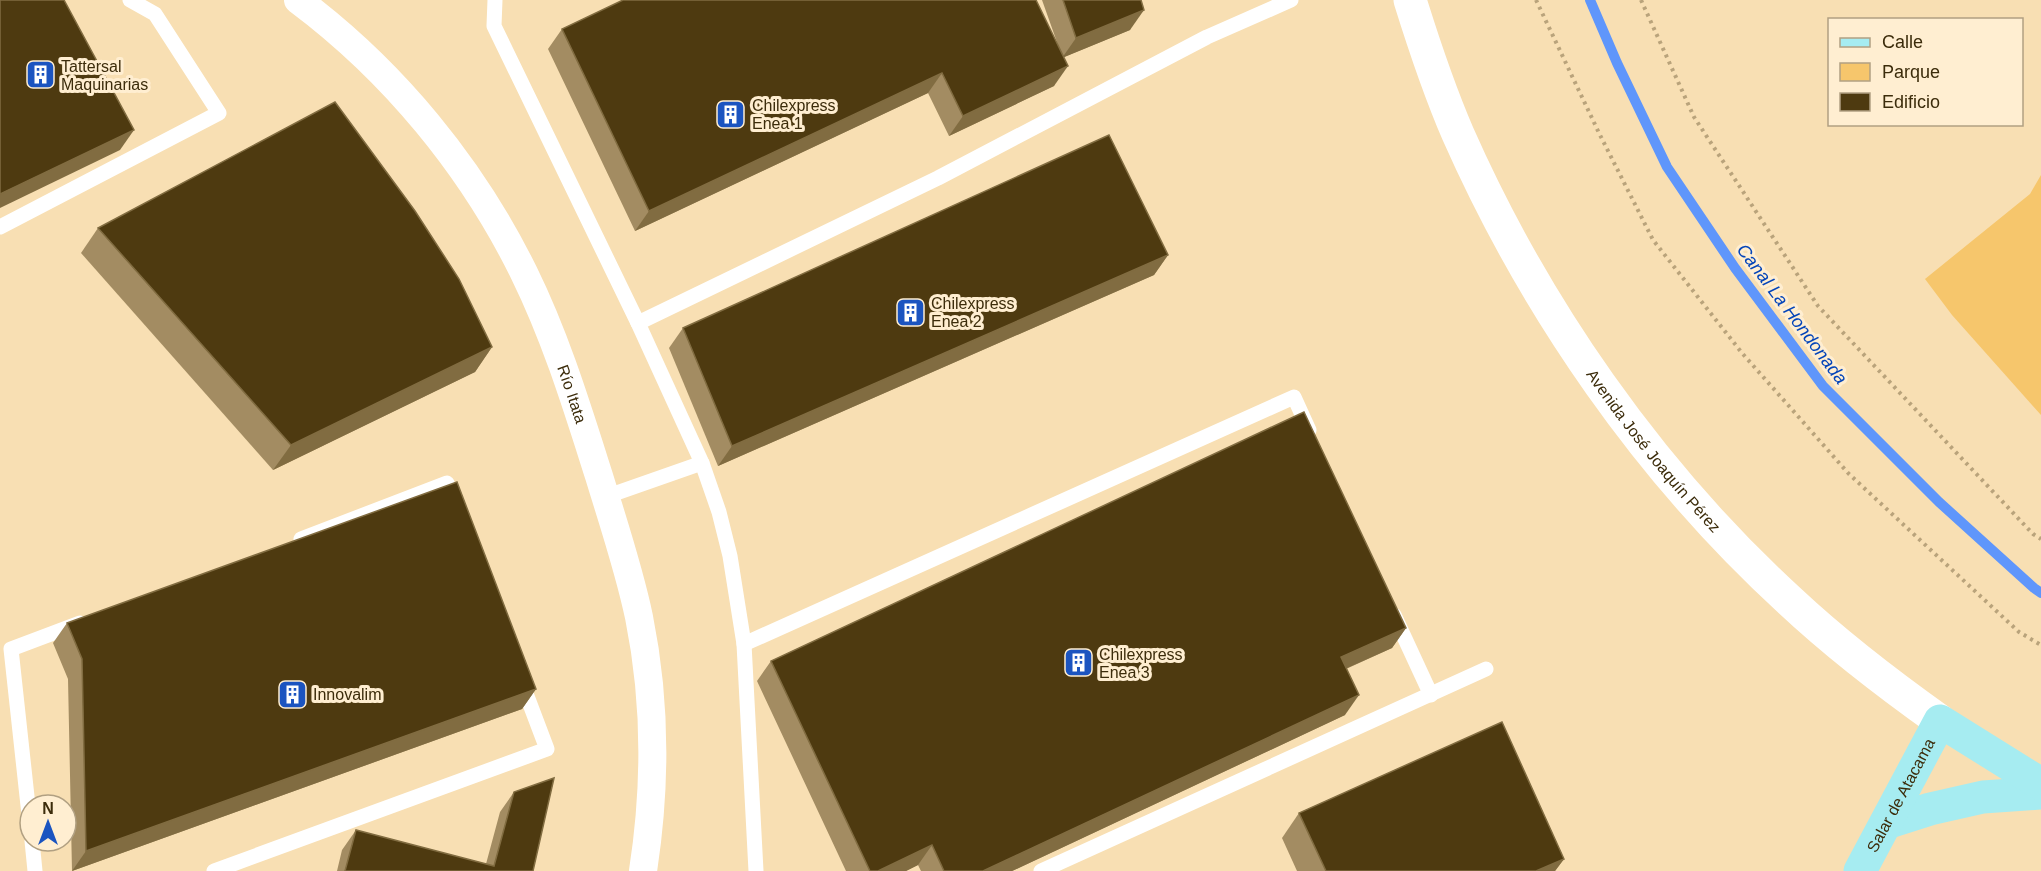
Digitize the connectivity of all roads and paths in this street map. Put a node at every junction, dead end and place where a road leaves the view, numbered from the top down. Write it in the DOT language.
graph roads {
  1 [pos="130,0"];
  2 [pos="298,0"];
  3 [pos="495,0"];
  4 [pos="1291,0"];
  5 [pos="1410,0"];
  6 [pos="1536,0"];
  7 [pos="1641,0"];
  8 [pos="0,227"];
  9 [pos="638,323"];
  10 [pos="1313,440"];
  11 [pos="702,463"];
  12 [pos="605,497"];
  13 [pos="459,516"];
  14 [pos="2041,539"];
  15 [pos="291,543"];
  16 [pos="1387,599"];
  17 [pos="90,620"];
  18 [pos="744,644"];
  19 [pos="2041,645"];
  20 [pos="1486,669"];
  21 [pos="518,671"];
  22 [pos="1431,695"];
  23 [pos="1940,721"];
  24 [pos="2041,784"];
  25 [pos="27,793"];
  26 [pos="2041,793"];
  27 [pos="1886,823"];
  28 [pos="33,853"];
  29 [pos="35,871"];
  30 [pos="214,871"];
  31 [pos="644,871"];
  32 [pos="756,871"];
  33 [pos="1041,871"];
  34 [pos="1860,871"];
  1 -- 8 [label="lane"];
  2 -- 12 [label="street, Río Itata"];
  3 -- 9 [label="lane"];
  4 -- 9 [label="lane"];
  5 -- 23 [label="main road, Avenida José Joaquín Pérez"];
  6 -- 19 [label="path"];
  7 -- 14 [label="path"];
  9 -- 11 [label="lane"];
  10 -- 18 [label="lane"];
  11 -- 12 [label="lane"];
  11 -- 18 [label="lane"];
  12 -- 31 [label="street, Río Itata"];
  13 -- 15 [label="lane"];
  16 -- 22 [label="lane"];
  17 -- 25 [label="lane"];
  18 -- 32 [label="lane"];
  20 -- 22 [label="lane"];
  21 -- 30 [label="lane"];
  22 -- 33 [label="lane"];
  23 -- 24 [label="main road, Avenida José Joaquín Pérez"];
  23 -- 27 [label="main road, Salar de Atacama"];
  26 -- 27 [label="main road"];
  27 -- 34 [label="main road, Salar de Atacama"];
  28 -- 29 [label="lane"];
}
